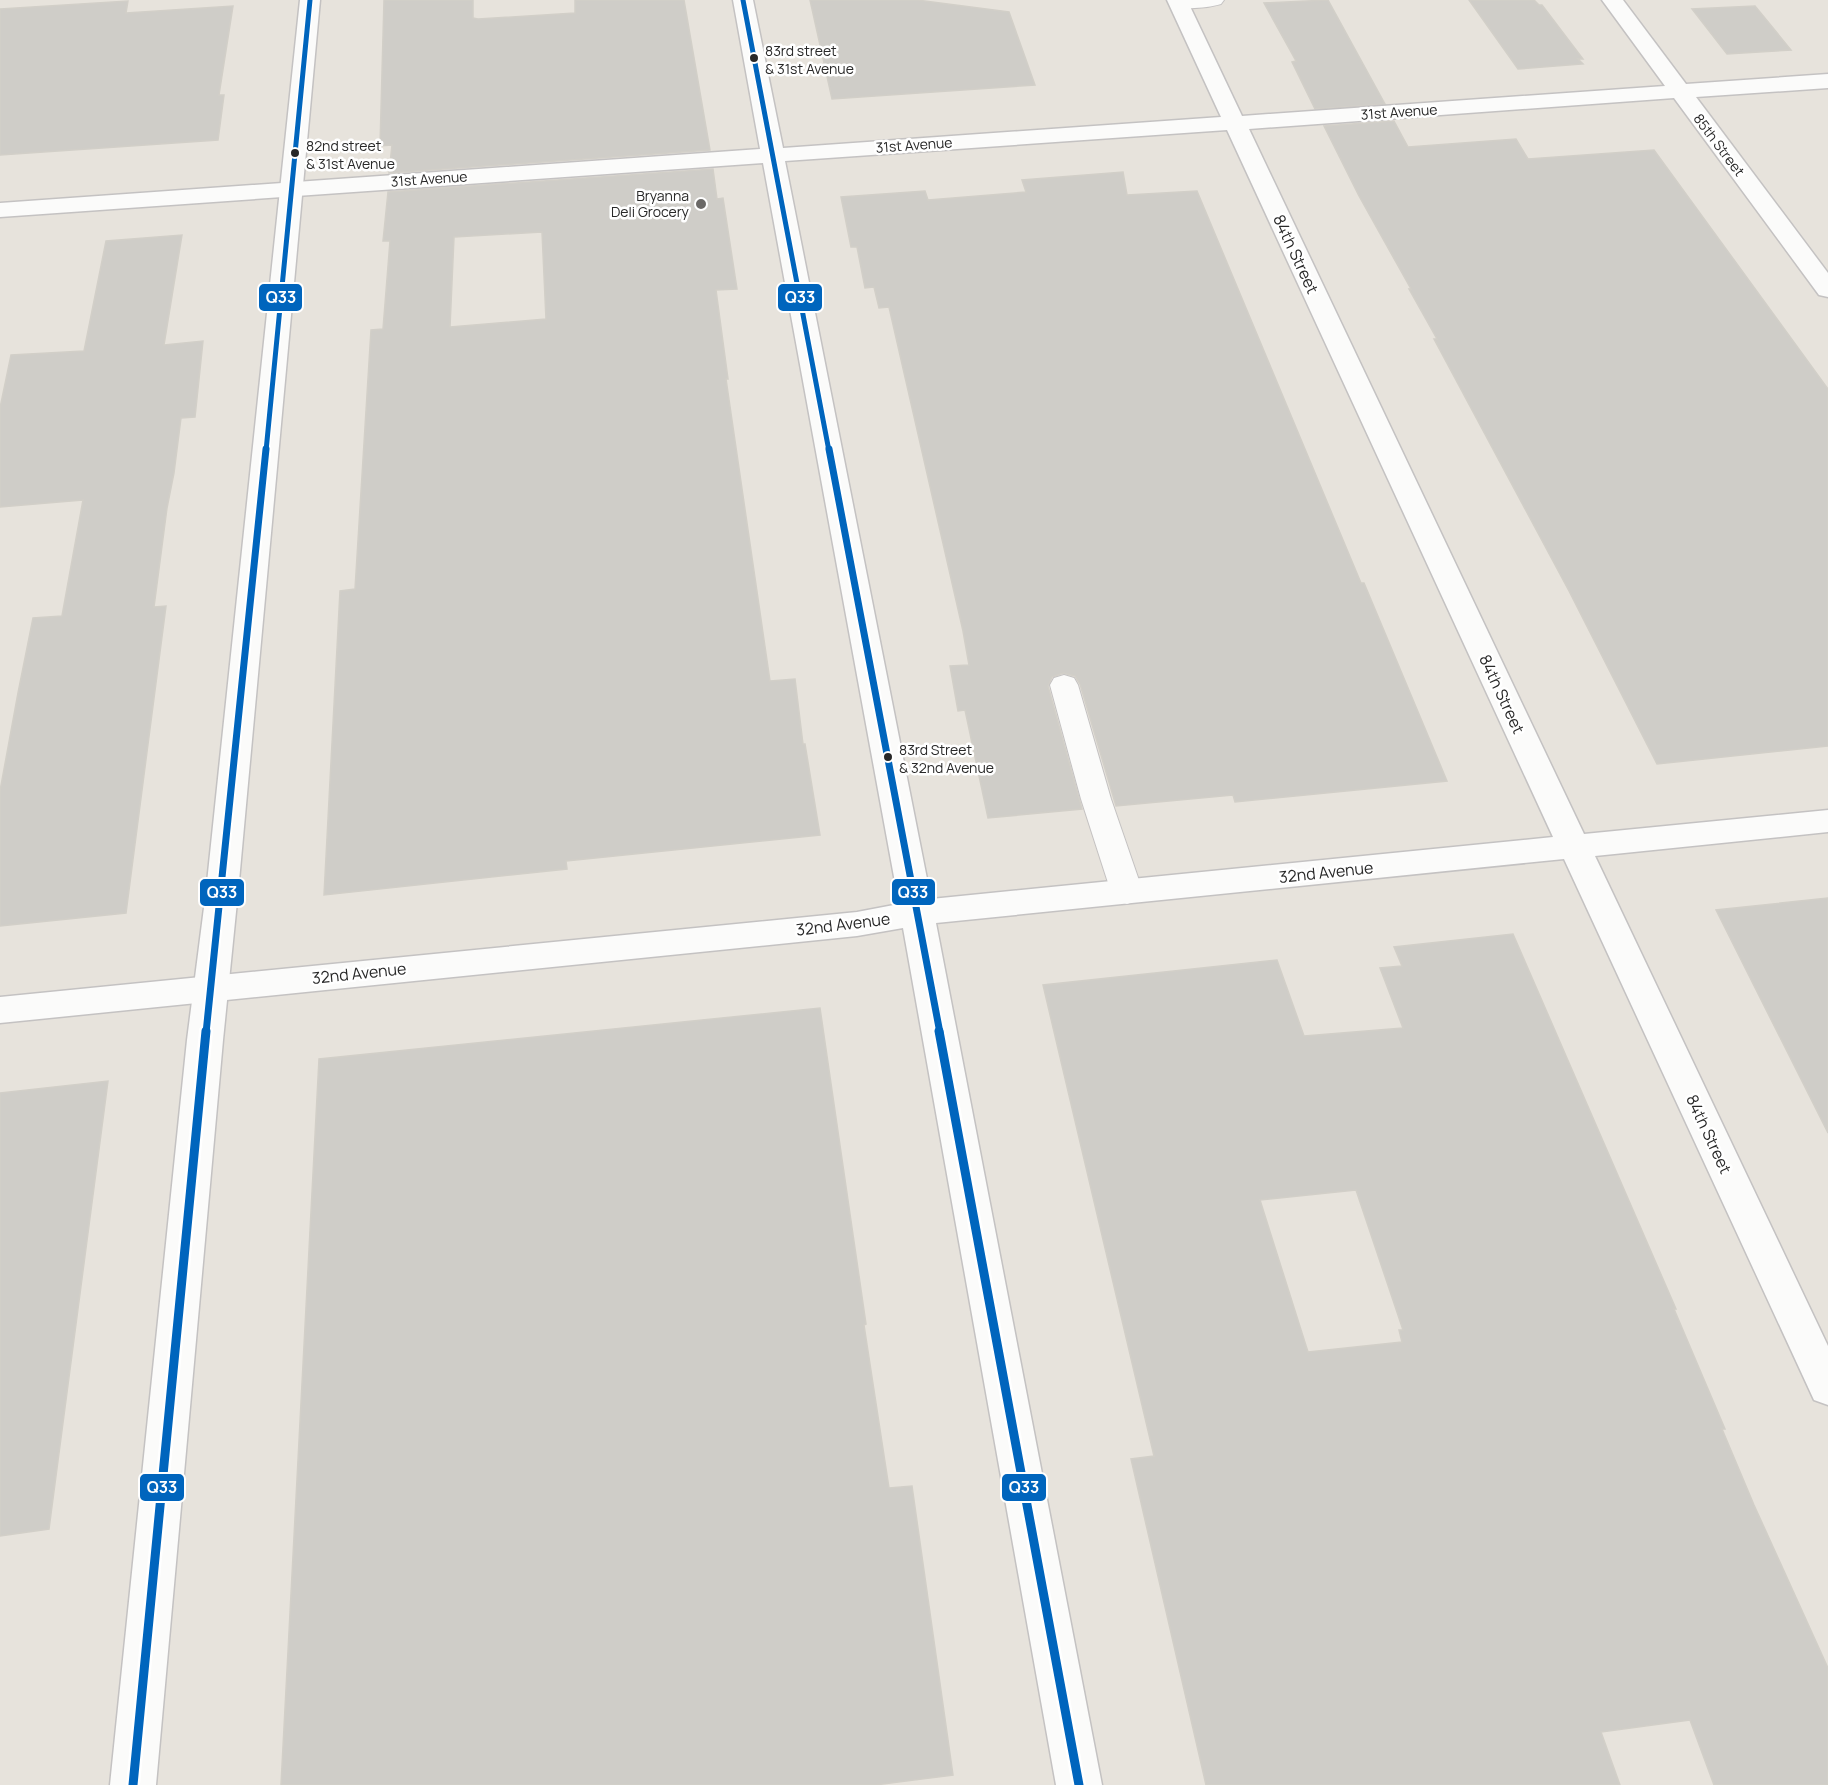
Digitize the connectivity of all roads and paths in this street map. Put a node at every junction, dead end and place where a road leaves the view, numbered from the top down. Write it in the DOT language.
graph roads {
  1 [pos="310,0"];
  2 [pos="743,0"];
  3 [pos="1214,0"];
  4 [pos="1612,0"];
  5 [pos="1178,1"];
  6 [pos="1828,81"];
  7 [pos="1681,92"];
  8 [pos="1235,123"];
  9 [pos="773,155"];
  10 [pos="292,189"];
  11 [pos="0,210"];
  12 [pos="1828,290"];
  13 [pos="1064,686"];
  14 [pos="1828,820"];
  15 [pos="1574,847"];
  16 [pos="1127,892"];
  17 [pos="916,914"];
  18 [pos="212,990"];
  19 [pos="0,1010"];
  20 [pos="1828,1388"];
  21 [pos="133,1785"];
  22 [pos="1079,1785"];
  1 -- 10 [label="street"];
  2 -- 9 [label="street"];
  3 -- 5 [label="lane"];
  4 -- 7 [label="street, 85th Street"];
  5 -- 8 [label="street, 84th Street"];
  6 -- 7 [label="street, 31st Avenue"];
  7 -- 8 [label="street, 31st Avenue"];
  7 -- 12 [label="street, 85th Street"];
  8 -- 9 [label="street, 31st Avenue"];
  8 -- 15 [label="street, 84th Street"];
  9 -- 10 [label="street, 31st Avenue"];
  9 -- 17 [label="street"];
  10 -- 11 [label="street, 31st Avenue"];
  10 -- 18 [label="street"];
  13 -- 16 [label="lane"];
  14 -- 15 [label="street, 32nd Avenue"];
  15 -- 16 [label="street, 32nd Avenue"];
  15 -- 20 [label="street, 84th Street"];
  16 -- 17 [label="street, 32nd Avenue"];
  17 -- 18 [label="street, 32nd Avenue"];
  17 -- 22 [label="street"];
  18 -- 19 [label="street, 32nd Avenue"];
  18 -- 21 [label="street"];
}
